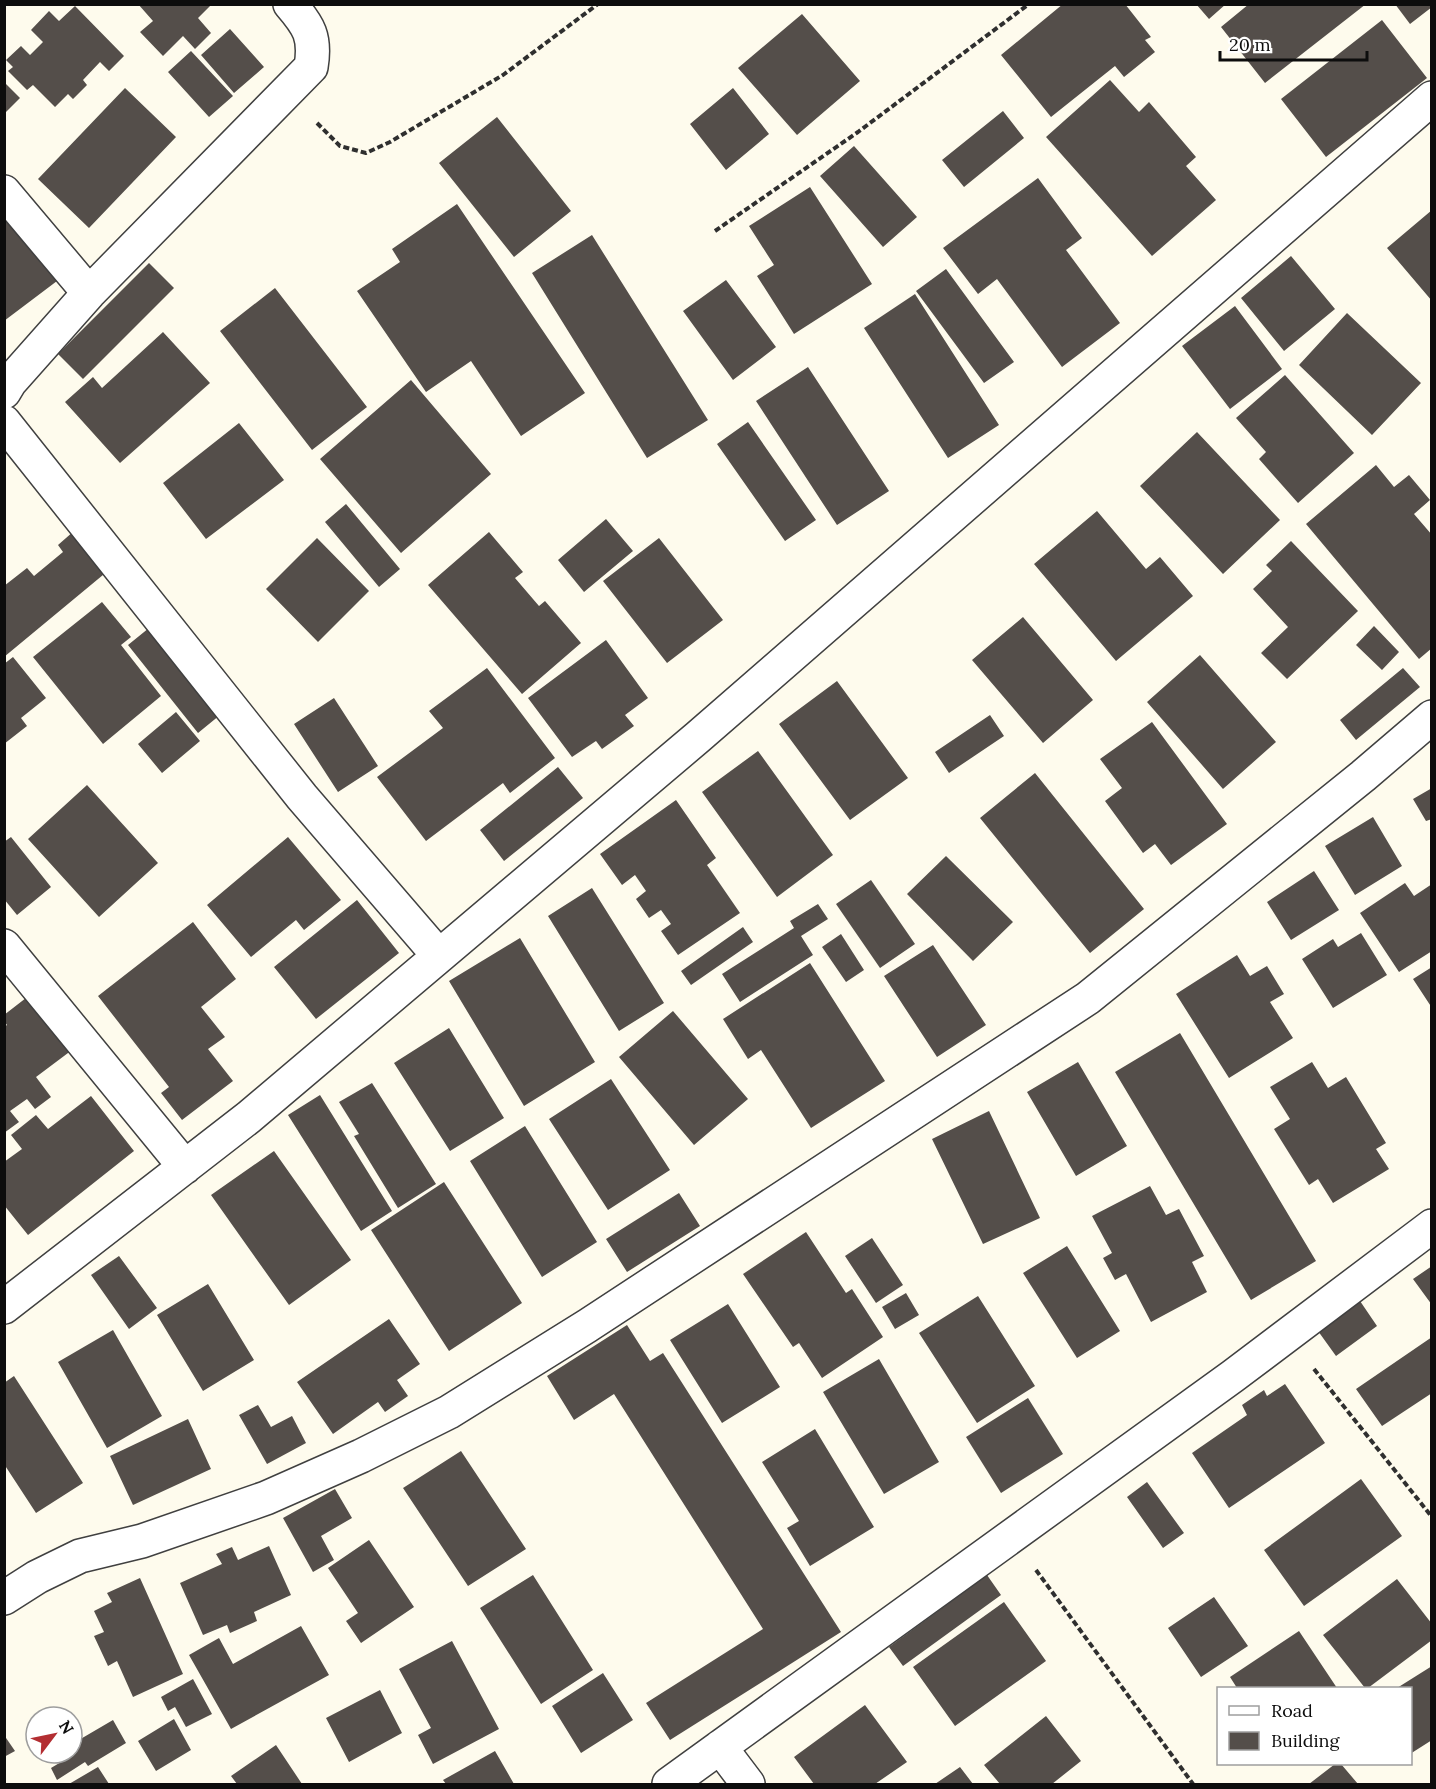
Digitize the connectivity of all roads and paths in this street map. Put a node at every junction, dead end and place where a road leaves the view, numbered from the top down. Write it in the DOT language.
graph roads {
  1 [pos="290,4"];
  2 [pos="598,4"];
  3 [pos="1029,4"];
  4 [pos="287,91"];
  5 [pos="1431,98"];
  6 [pos="4,192"];
  7 [pos="715,231"];
  8 [pos="89,293"];
  9 [pos="4,392"];
  10 [pos="4,422"];
  11 [pos="1431,717"];
  12 [pos="6,951"];
  13 [pos="439,956"];
  14 [pos="185,1167"];
  15 [pos="1431,1226"];
  16 [pos="4,1307"];
  17 [pos="1287,1335"];
  18 [pos="1431,1517"];
  19 [pos="1011,1535"];
  20 [pos="4,1598"];
  21 [pos="720,1747"];
  22 [pos="669,1785"];
  23 [pos="748,1785"];
  24 [pos="1193,1785"];
  1 -- 4 [label="street"];
  2 -- 4 [label="path"];
  3 -- 7 [label="path"];
  4 -- 8 [label="street"];
  5 -- 13 [label="street"];
  6 -- 8 [label="street"];
  8 -- 9 [label="street"];
  10 -- 13 [label="street"];
  11 -- 20 [label="street"];
  12 -- 14 [label="street"];
  13 -- 14 [label="street"];
  14 -- 16 [label="street"];
  15 -- 17 [label="street"];
  17 -- 18 [label="path"];
  17 -- 19 [label="street"];
  19 -- 21 [label="street"];
  19 -- 24 [label="path"];
  21 -- 22 [label="street"];
  21 -- 23 [label="street"];
}
